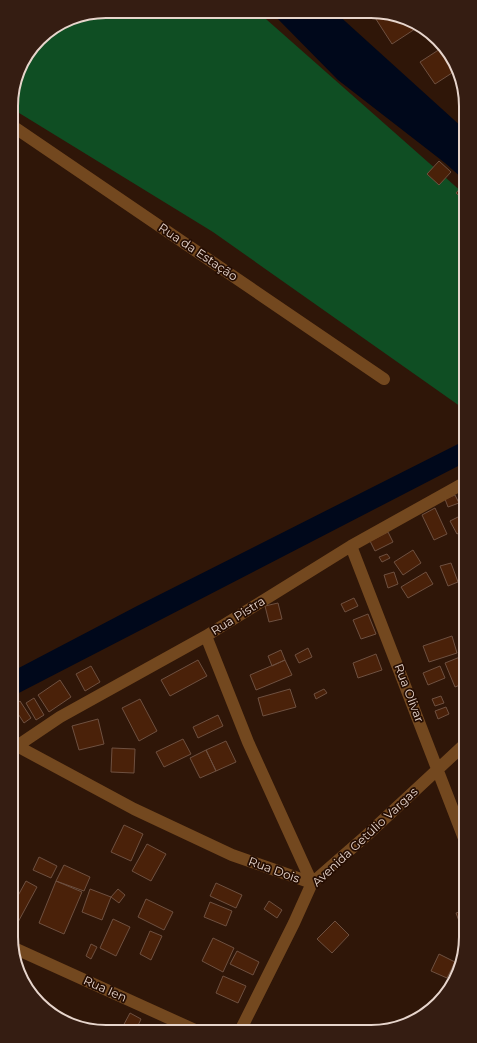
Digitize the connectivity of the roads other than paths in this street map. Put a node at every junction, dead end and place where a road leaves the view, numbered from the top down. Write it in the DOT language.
graph roads {
  1 [pos="18,130"];
  2 [pos="384,379"];
  3 [pos="459,486"];
  4 [pos="351,546"];
  5 [pos="206,636"];
  6 [pos="18,747"];
  7 [pos="459,749"];
  8 [pos="18,751"];
  9 [pos="438,768"];
  10 [pos="459,825"];
  11 [pos="312,883"];
  12 [pos="19,950"];
  13 [pos="184,1025"];
  14 [pos="243,1025"];
  1 -- 2 [label="street, Rua da Estação"];
  3 -- 4 [label="street, Rua Pistra"];
  4 -- 5 [label="street, Rua Pistra"];
  4 -- 9 [label="street, Rua Olivar"];
  5 -- 6 [label="street, Rua Pistra"];
  5 -- 11 [label="street, Rua Dois"];
  7 -- 9 [label="street, Avenida Getúlio Vargas"];
  8 -- 11 [label="street, Rua Dois"];
  9 -- 10 [label="street, Rua Olivar"];
  9 -- 11 [label="street, Avenida Getúlio Vargas"];
  11 -- 14 [label="street, Avenida Getúlio Vargas"];
  12 -- 13 [label="street, Rua Ien"];
}
